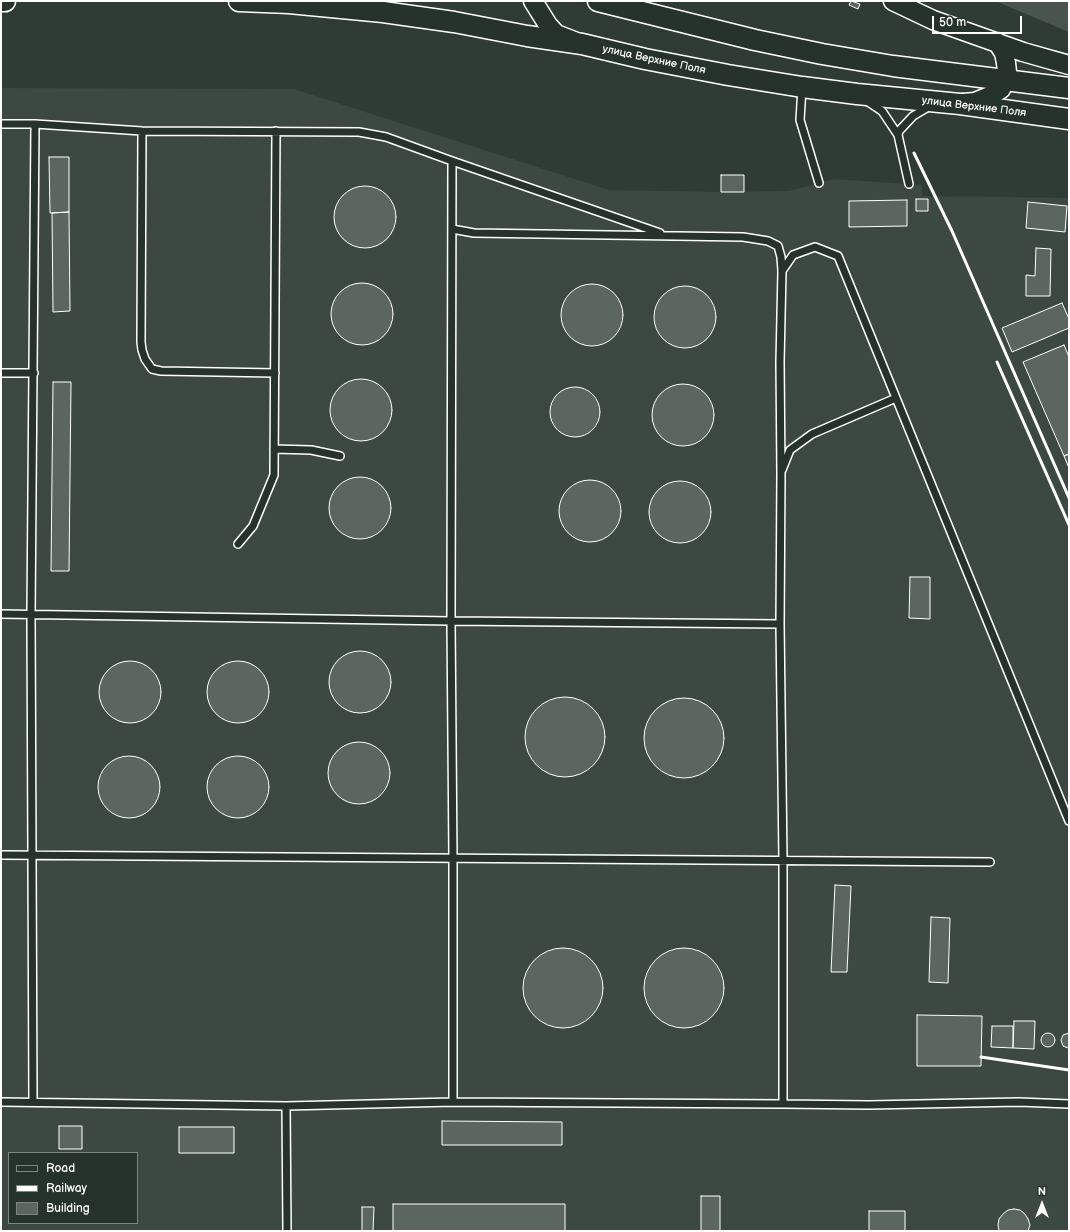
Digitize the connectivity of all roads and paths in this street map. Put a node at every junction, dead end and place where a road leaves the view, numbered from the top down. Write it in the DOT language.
graph roads {
  1 [pos="1,1"];
  2 [pos="5,1"];
  3 [pos="239,1"];
  4 [pos="533,1"];
  5 [pos="598,1"];
  6 [pos="893,1"];
  7 [pos="997,42"];
  8 [pos="582,44"];
  9 [pos="1069,65"];
  10 [pos="1005,80"];
  11 [pos="802,87"];
  12 [pos="1069,88"];
  13 [pos="857,94"];
  14 [pos="950,103"];
  15 [pos="1069,119"];
  16 [pos="1,124"];
  17 [pos="35,124"];
  18 [pos="142,131"];
  19 [pos="276,131"];
  20 [pos="898,135"];
  21 [pos="452,162"];
  22 [pos="819,183"];
  23 [pos="909,184"];
  24 [pos="452,229"];
  25 [pos="666,235"];
  26 [pos="782,271"];
  27 [pos="1,373"];
  28 [pos="34,373"];
  29 [pos="275,373"];
  30 [pos="896,398"];
  31 [pos="274,449"];
  32 [pos="340,456"];
  33 [pos="781,474"];
  34 [pos="238,544"];
  35 [pos="1,614"];
  36 [pos="31,614"];
  37 [pos="451,621"];
  38 [pos="780,624"];
  39 [pos="1069,821"];
  40 [pos="1,855"];
  41 [pos="33,855"];
  42 [pos="453,858"];
  43 [pos="783,860"];
  44 [pos="990,862"];
  45 [pos="1,1102"];
  46 [pos="33,1102"];
  47 [pos="453,1102"];
  48 [pos="783,1104"];
  49 [pos="1069,1104"];
  50 [pos="286,1106"];
  51 [pos="287,1231"];
  1 -- 2 [label="main road"];
  3 -- 8 [label="main road, улица Верхние Поля"];
  4 -- 8 [label="street"];
  5 -- 10 [label="main road"];
  6 -- 7 [label="street"];
  7 -- 9 [label="street"];
  7 -- 10 [label="street"];
  8 -- 11 [label="main road, улица Верхние Поля"];
  10 -- 12 [label="main road"];
  10 -- 14 [label="street"];
  11 -- 13 [label="main road, улица Верхние Поля"];
  11 -- 22 [label="lane"];
  13 -- 14 [label="main road, улица Верхние Поля"];
  13 -- 20 [label="lane"];
  14 -- 15 [label="main road, улица Верхние Поля"];
  14 -- 20 [label="lane"];
  16 -- 17 [label="lane"];
  17 -- 18 [label="lane"];
  17 -- 28 [label="lane"];
  18 -- 19 [label="lane"];
  18 -- 29 [label="lane"];
  19 -- 21 [label="lane"];
  19 -- 29 [label="lane"];
  20 -- 23 [label="lane"];
  21 -- 24 [label="lane"];
  21 -- 25 [label="lane"];
  24 -- 25 [label="lane"];
  24 -- 37 [label="lane"];
  25 -- 26 [label="lane"];
  26 -- 30 [label="lane"];
  26 -- 33 [label="lane"];
  27 -- 28 [label="lane"];
  28 -- 36 [label="lane"];
  29 -- 31 [label="lane"];
  30 -- 33 [label="lane"];
  30 -- 39 [label="lane"];
  31 -- 32 [label="lane"];
  31 -- 34 [label="lane"];
  33 -- 38 [label="lane"];
  35 -- 36 [label="lane"];
  36 -- 37 [label="lane"];
  36 -- 41 [label="lane"];
  37 -- 38 [label="lane"];
  37 -- 42 [label="lane"];
  38 -- 43 [label="lane"];
  40 -- 41 [label="lane"];
  41 -- 42 [label="lane"];
  41 -- 46 [label="lane"];
  42 -- 43 [label="lane"];
  42 -- 47 [label="lane"];
  43 -- 44 [label="lane"];
  43 -- 48 [label="lane"];
  45 -- 46 [label="lane"];
  46 -- 50 [label="lane"];
  47 -- 48 [label="lane"];
  47 -- 50 [label="lane"];
  48 -- 49 [label="lane"];
  50 -- 51 [label="lane"];
}
